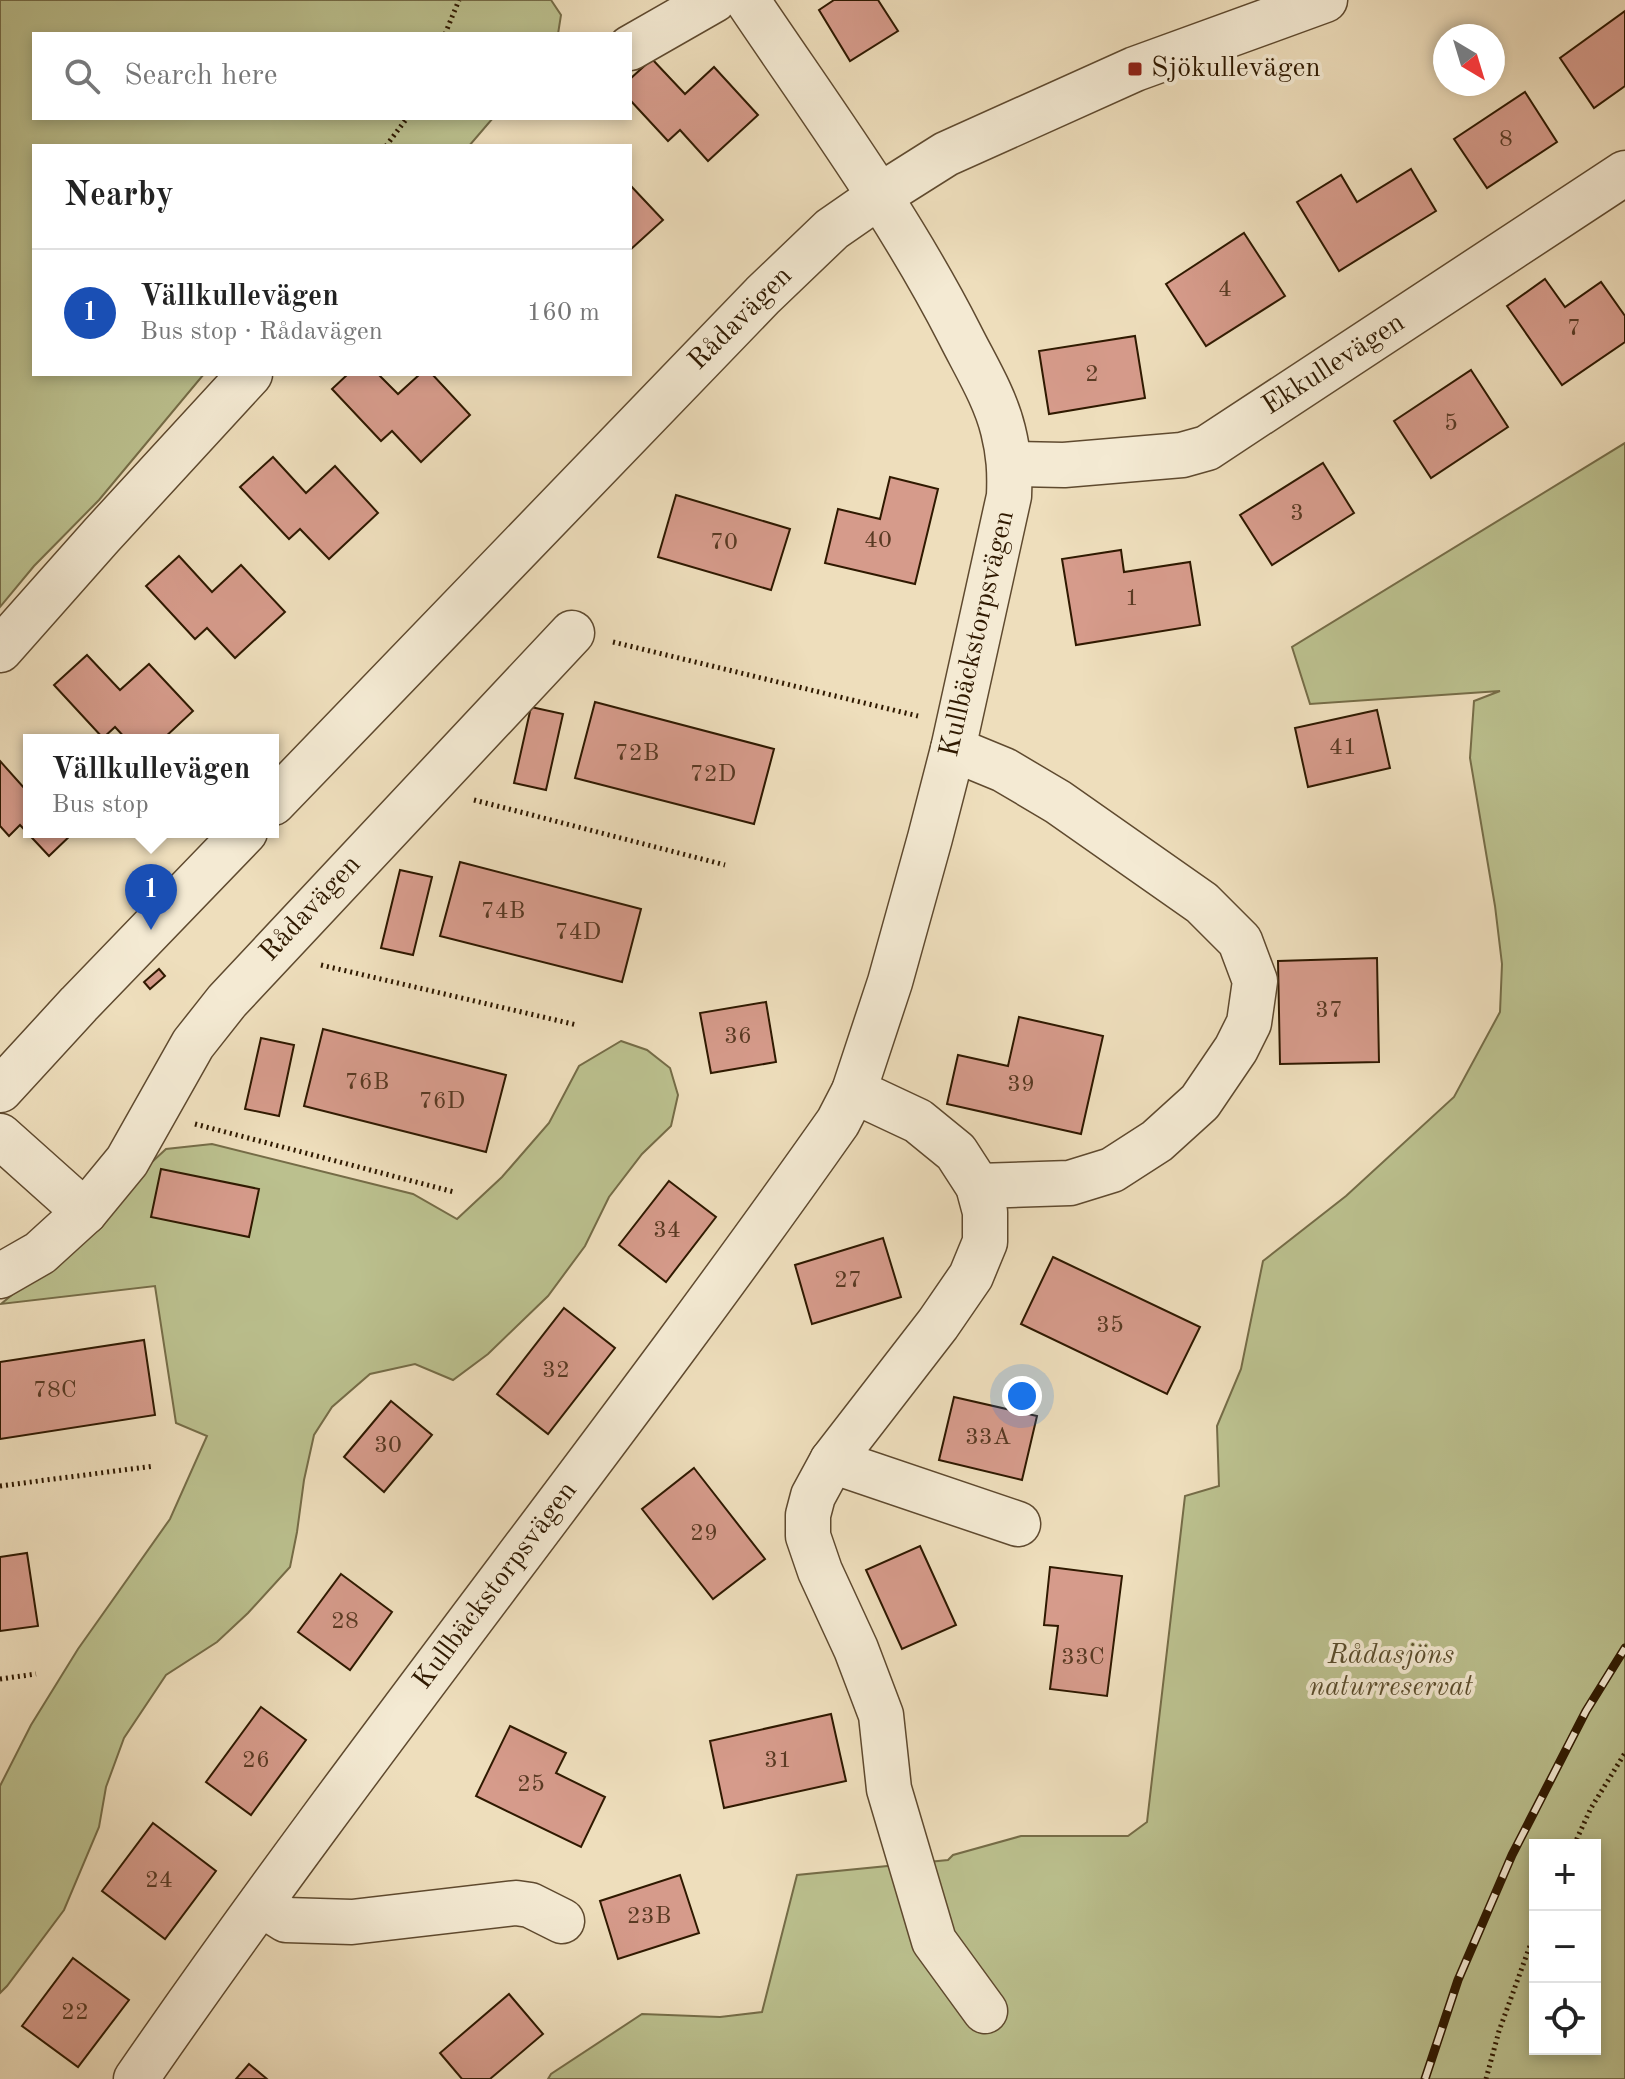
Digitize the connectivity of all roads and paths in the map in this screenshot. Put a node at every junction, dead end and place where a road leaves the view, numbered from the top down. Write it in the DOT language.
graph roads {
  1 [pos="459,0"];
  2 [pos="714,0"];
  3 [pos="747,0"];
  4 [pos="1325,0"];
  5 [pos="446,32"];
  6 [pos="632,47"];
  7 [pos="406,120"];
  8 [pos="388,144"];
  9 [pos="1625,173"];
  10 [pos="881,195"];
  11 [pos="248,376"];
  12 [pos="1011,464"];
  13 [pos="572,633"];
  14 [pos="0,650"];
  15 [pos="956,737"];
  16 [pos="279,797"];
  17 [pos="473,800"];
  18 [pos="239,838"];
  19 [pos="725,865"];
  20 [pos="320,965"];
  21 [pos="577,1025"];
  22 [pos="0,1090"];
  23 [pos="854,1091"];
  24 [pos="188,1123"];
  25 [pos="0,1136"];
  26 [pos="978,1186"];
  27 [pos="454,1192"];
  28 [pos="85,1212"];
  29 [pos="0,1276"];
  30 [pos="832,1461"];
  31 [pos="154,1466"];
  32 [pos="0,1486"];
  33 [pos="1018,1524"];
  34 [pos="36,1674"];
  35 [pos="0,1679"];
  36 [pos="1625,1753"];
  37 [pos="1577,1839"];
  38 [pos="261,1904"];
  39 [pos="562,1921"];
  40 [pos="1529,1948"];
  41 [pos="985,2011"];
  42 [pos="136,2079"];
  43 [pos="1486,2079"];
  1 -- 5 [label="path"];
  2 -- 6 [label="street"];
  3 -- 10 [label="street"];
  4 -- 10 [label="street, Rådavägen"];
  7 -- 8 [label="path"];
  9 -- 12 [label="street, Ekkullevägen"];
  10 -- 12 [label="street, Kullbäckstorpsvägen"];
  10 -- 16 [label="street, Rådavägen"];
  11 -- 14 [label="street"];
  12 -- 15 [label="street, Kullbäckstorpsvägen"];
  13 -- 15 [label="path"];
  13 -- 28 [label="street, Rådavägen"];
  15 -- 23 [label="street, Kullbäckstorpsvägen"];
  15 -- 26 [label="street"];
  17 -- 19 [label="path"];
  18 -- 22 [label="street"];
  20 -- 21 [label="path"];
  23 -- 26 [label="street"];
  23 -- 38 [label="street, Kullbäckstorpsvägen"];
  24 -- 27 [label="path"];
  25 -- 28 [label="street"];
  26 -- 30 [label="street"];
  28 -- 29 [label="street, Rådavägen"];
  30 -- 33 [label="street"];
  30 -- 41 [label="street"];
  31 -- 32 [label="path"];
  34 -- 35 [label="path"];
  36 -- 37 [label="path"];
  38 -- 39 [label="street"];
  38 -- 42 [label="street, Kullbäckstorpsvägen"];
  40 -- 43 [label="path"];
}
